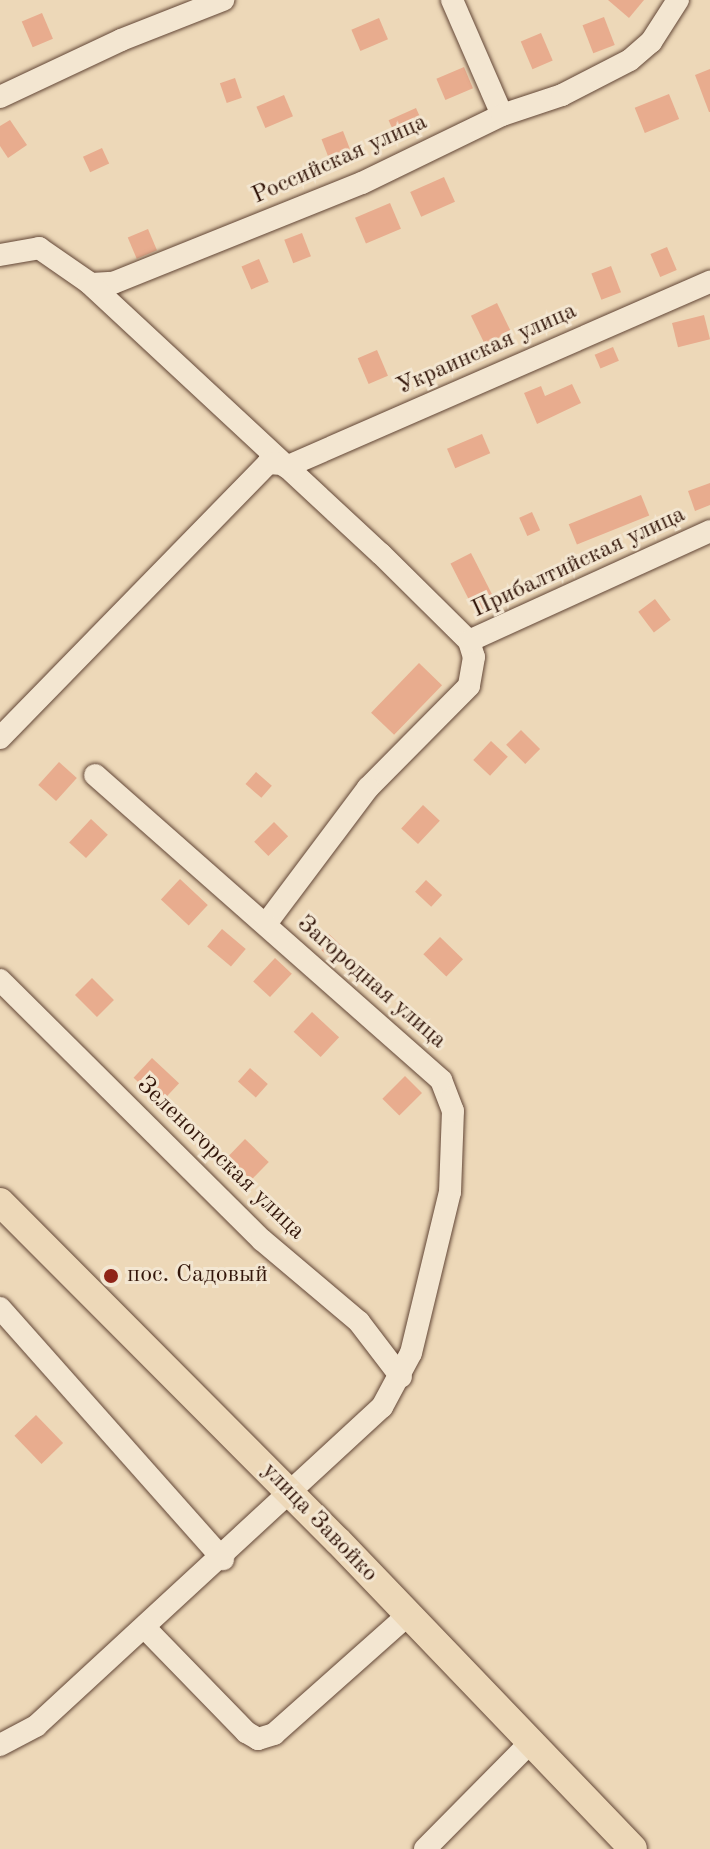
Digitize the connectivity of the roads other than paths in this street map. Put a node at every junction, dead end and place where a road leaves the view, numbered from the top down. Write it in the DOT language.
graph roads {
  1 [pos="223,0"];
  2 [pos="452,0"];
  3 [pos="678,0"];
  4 [pos="0,97"];
  5 [pos="502,115"];
  6 [pos="0,255"];
  7 [pos="88,282"];
  8 [pos="710,282"];
  9 [pos="284,466"];
  10 [pos="710,531"];
  11 [pos="469,641"];
  12 [pos="0,738"];
  13 [pos="95,775"];
  14 [pos="266,924"];
  15 [pos="0,980"];
  16 [pos="0,1202"];
  17 [pos="0,1308"];
  18 [pos="401,1377"];
  19 [pos="292,1494"];
  20 [pos="223,1559"];
  21 [pos="407,1616"];
  22 [pos="146,1629"];
  23 [pos="530,1743"];
  24 [pos="0,1745"];
  25 [pos="425,1849"];
  26 [pos="633,1849"];
  1 -- 4 [label="street"];
  2 -- 5 [label="street"];
  3 -- 5 [label="street, Российская улица"];
  5 -- 7 [label="street, Российская улица"];
  6 -- 7 [label="street"];
  7 -- 9 [label="street"];
  8 -- 9 [label="street, Украинская улица"];
  9 -- 11 [label="street"];
  9 -- 12 [label="street, Украинская улица"];
  10 -- 11 [label="street, Прибалтийская улица"];
  11 -- 14 [label="street"];
  13 -- 14 [label="street, Загородная улица"];
  14 -- 18 [label="street, Загородная улица"];
  15 -- 18 [label="street, Зеленогорская улица"];
  16 -- 19 [label="main road, улица Завойко"];
  17 -- 20 [label="street"];
  18 -- 19 [label="street, Загородная улица"];
  19 -- 20 [label="street, Загородная улица"];
  19 -- 21 [label="main road, улица Завойко"];
  20 -- 22 [label="street, Загородная улица"];
  21 -- 22 [label="street"];
  21 -- 23 [label="main road, улица Завойко"];
  22 -- 24 [label="street, Загородная улица"];
  23 -- 25 [label="street"];
  23 -- 26 [label="main road, улица Завойко"];
}
